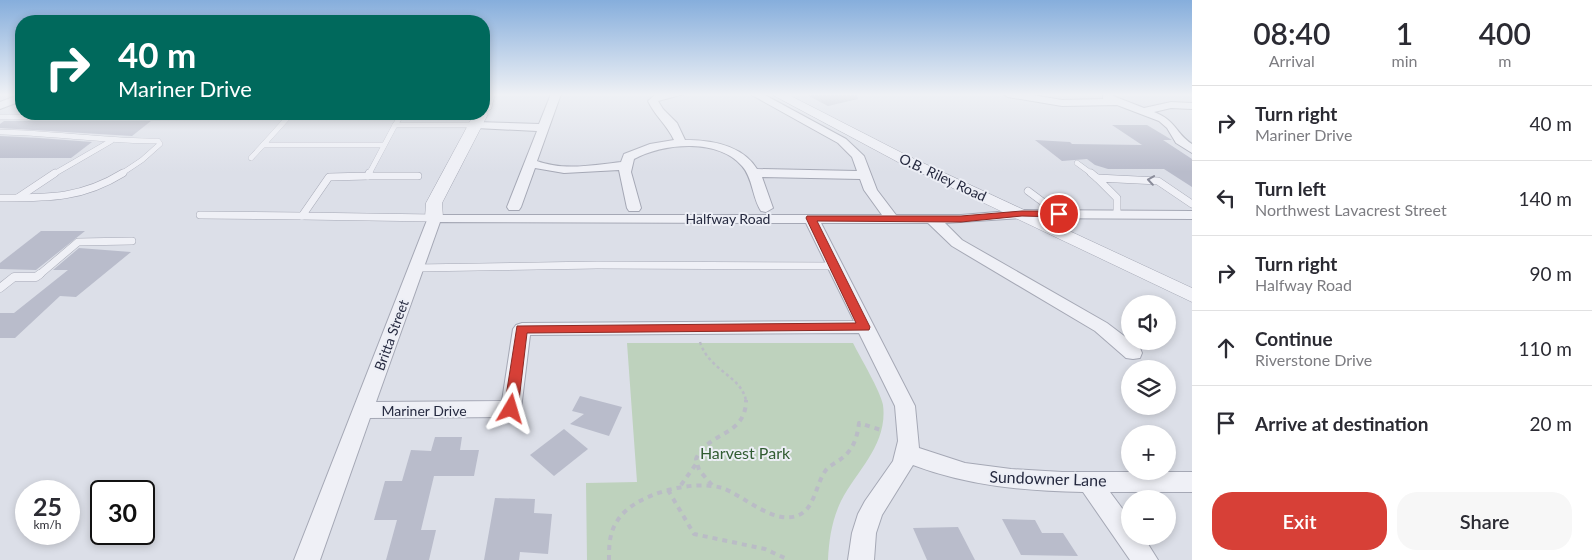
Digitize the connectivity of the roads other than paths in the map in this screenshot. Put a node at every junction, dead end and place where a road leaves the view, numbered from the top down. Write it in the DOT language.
graph roads {
  1 [pos="285,120"];
  2 [pos="398,120"];
  3 [pos="477,120"];
  4 [pos="479,120"];
  5 [pos="480,120"];
  6 [pos="545,120"];
  7 [pos="668,120"];
  8 [pos="803,120"];
  9 [pos="827,120"];
  10 [pos="1164,120"];
  11 [pos="395,125"];
  12 [pos="542,128"];
  13 [pos="0,132"];
  14 [pos="112,141"];
  15 [pos="681,144"];
  16 [pos="263,145"];
  17 [pos="384,145"];
  18 [pos="1192,149"];
  19 [pos="251,158"];
  20 [pos="530,162"];
  21 [pos="1077,163"];
  22 [pos="626,165"];
  23 [pos="752,173"];
  24 [pos="863,175"];
  25 [pos="368,176"];
  26 [pos="418,176"];
  27 [pos="1097,178"];
  28 [pos="1028,191"];
  29 [pos="0,198"];
  30 [pos="18,198"];
  31 [pos="1192,204"];
  32 [pos="514,207"];
  33 [pos="634,208"];
  34 [pos="766,208"];
  35 [pos="1022,214"];
  36 [pos="1059,214"];
  37 [pos="1117,214"];
  38 [pos="1192,214"];
  39 [pos="200,215"];
  40 [pos="302,216"];
  41 [pos="434,218"];
  42 [pos="811,218"];
  43 [pos="892,219"];
  44 [pos="932,219"];
  45 [pos="132,241"];
  46 [pos="836,266"];
  47 [pos="416,268"];
  48 [pos="0,288"];
  49 [pos="1192,296"];
  50 [pos="864,327"];
  51 [pos="1133,353"];
  52 [pos="363,410"];
  53 [pos="907,453"];
  54 [pos="1088,480"];
  55 [pos="1192,482"];
  56 [pos="307,560"];
  57 [pos="861,560"];
  58 [pos="1145,560"];
  1 -- 16 [label="lane"];
  2 -- 11 [label="lane"];
  3 -- 11 [label="lane"];
  4 -- 41 [label="street, Britta Street"];
  5 -- 12 [label="street"];
  6 -- 12 [label="street"];
  7 -- 15 [label="street"];
  8 -- 24 [label="street"];
  9 -- 35 [label="street, O.B. Riley Road"];
  10 -- 18 [label="street"];
  11 -- 17 [label="lane"];
  12 -- 20 [label="street"];
  13 -- 14 [label="lane"];
  14 -- 30 [label="lane"];
  14 -- 30 [label="lane"];
  15 -- 22 [label="street"];
  15 -- 23 [label="street"];
  16 -- 17 [label="lane"];
  16 -- 19 [label="lane"];
  17 -- 25 [label="lane"];
  20 -- 22 [label="street"];
  20 -- 32 [label="street"];
  21 -- 27 [label="lane"];
  22 -- 33 [label="street"];
  23 -- 24 [label="street"];
  23 -- 34 [label="street"];
  24 -- 43 [label="street"];
  25 -- 26 [label="lane"];
  25 -- 40 [label="lane"];
  31 -- 27 [label="lane, one-way"];
  27 -- 37 [label="lane"];
  28 -- 36 [label="lane"];
  29 -- 30 [label="lane"];
  35 -- 36 [label="street, Halfway Road"];
  35 -- 44 [label="street, Halfway Road"];
  35 -- 49 [label="street, O.B. Riley Road"];
  36 -- 37 [label="street, Halfway Road"];
  37 -- 38 [label="street, Halfway Road"];
  39 -- 40 [label="lane"];
  40 -- 41 [label="lane"];
  41 -- 42 [label="street, Halfway Road"];
  41 -- 47 [label="street, Britta Street"];
  42 -- 43 [label="street, Halfway Road"];
  42 -- 46 [label="street"];
  43 -- 44 [label="street, Halfway Road"];
  44 -- 51 [label="street"];
  45 -- 48 [label="lane"];
  46 -- 47 [label="lane"];
  46 -- 50 [label="street"];
  47 -- 52 [label="street, Britta Street"];
  50 -- 52 [label="street, Mariner Drive"];
  50 -- 53 [label="street"];
  52 -- 56 [label="street, Britta Street"];
  53 -- 54 [label="street, Sundowner Lane"];
  53 -- 57 [label="street"];
  54 -- 55 [label="street, Sundowner Lane"];
  54 -- 58 [label="street"];
}
